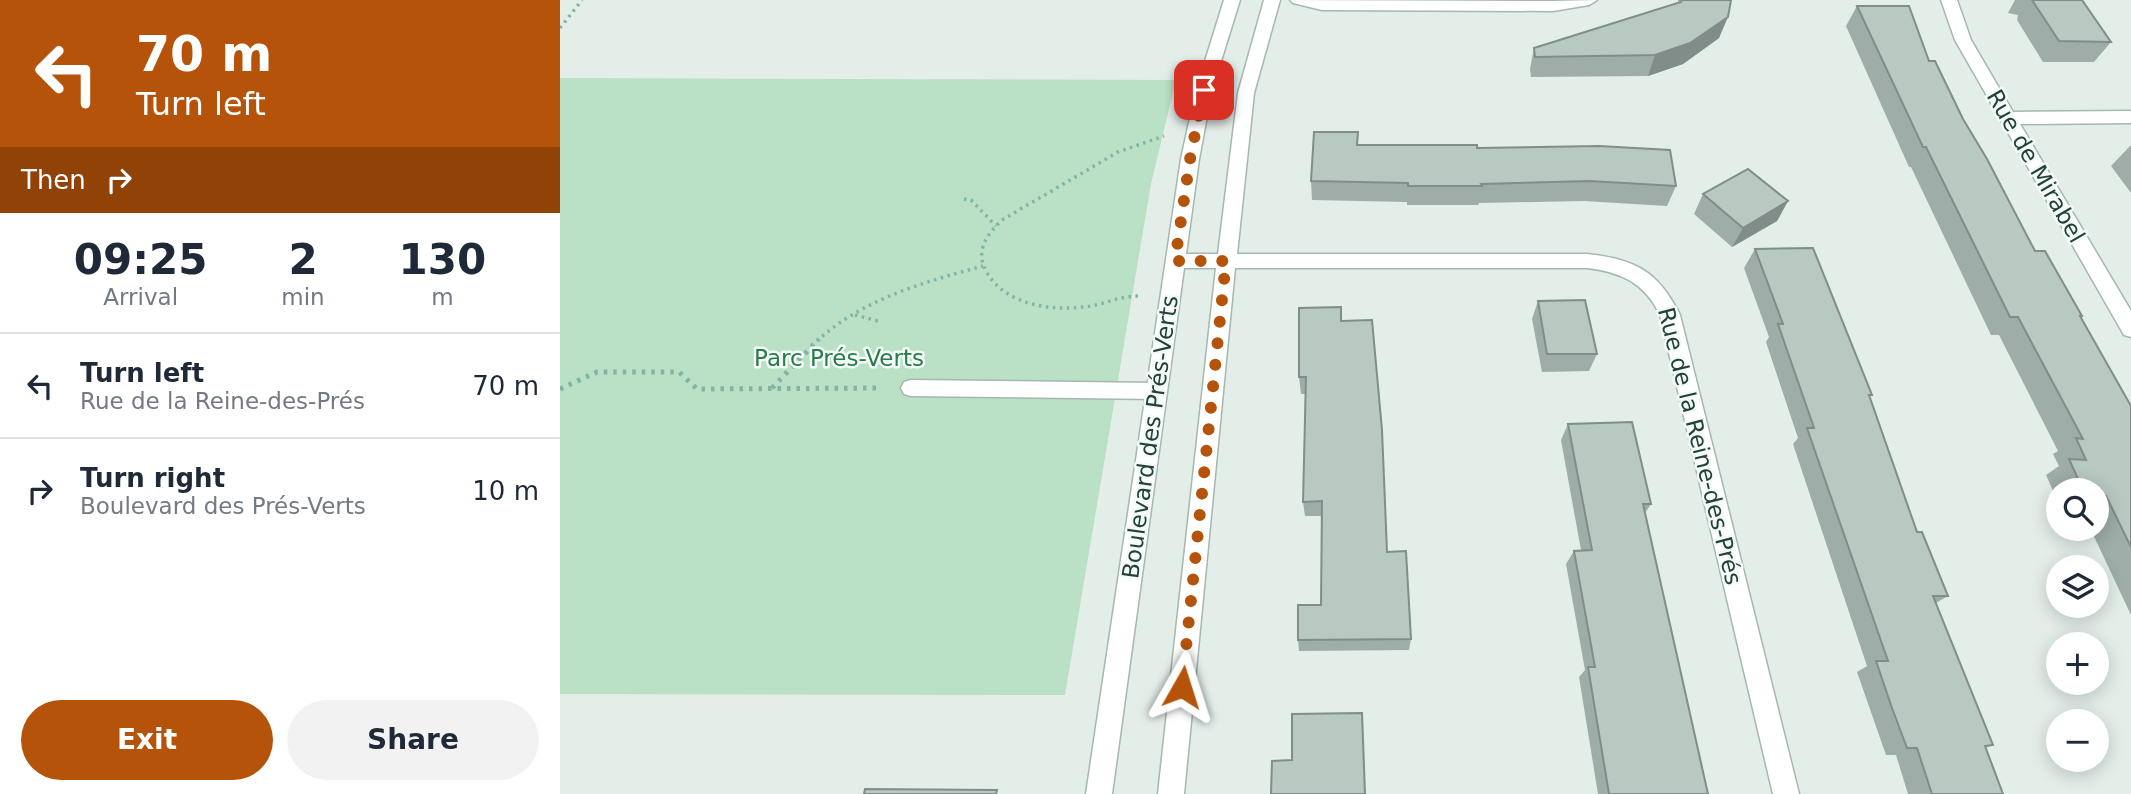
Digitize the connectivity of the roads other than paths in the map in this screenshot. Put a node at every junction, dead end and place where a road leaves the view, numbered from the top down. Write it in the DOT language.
graph roads {
  1 [pos="1232,0"];
  2 [pos="1272,0"];
  3 [pos="1298,0"];
  4 [pos="1589,0"];
  5 [pos="1949,0"];
  6 [pos="2131,117"];
  7 [pos="2008,118"];
  8 [pos="1175,261"];
  9 [pos="1226,261"];
  10 [pos="2131,330"];
  11 [pos="911,388"];
  12 [pos="1157,391"];
  13 [pos="1099,794"];
  14 [pos="1171,794"];
  15 [pos="1786,794"];
  1 -- 8 [label="street, Boulevard des Prés-Verts"];
  2 -- 9 [label="street"];
  3 -- 4 [label="street"];
  5 -- 7 [label="street, Rue de Mirabel"];
  6 -- 7 [label="street"];
  7 -- 10 [label="street, Rue de Mirabel"];
  8 -- 9 [label="street, Rue de la Reine-des-Prés"];
  8 -- 12 [label="street, Boulevard des Prés-Verts"];
  9 -- 14 [label="street"];
  9 -- 15 [label="street, Rue de la Reine-des-Prés"];
  11 -- 12 [label="lane"];
  12 -- 13 [label="street, Boulevard des Prés-Verts"];
}
